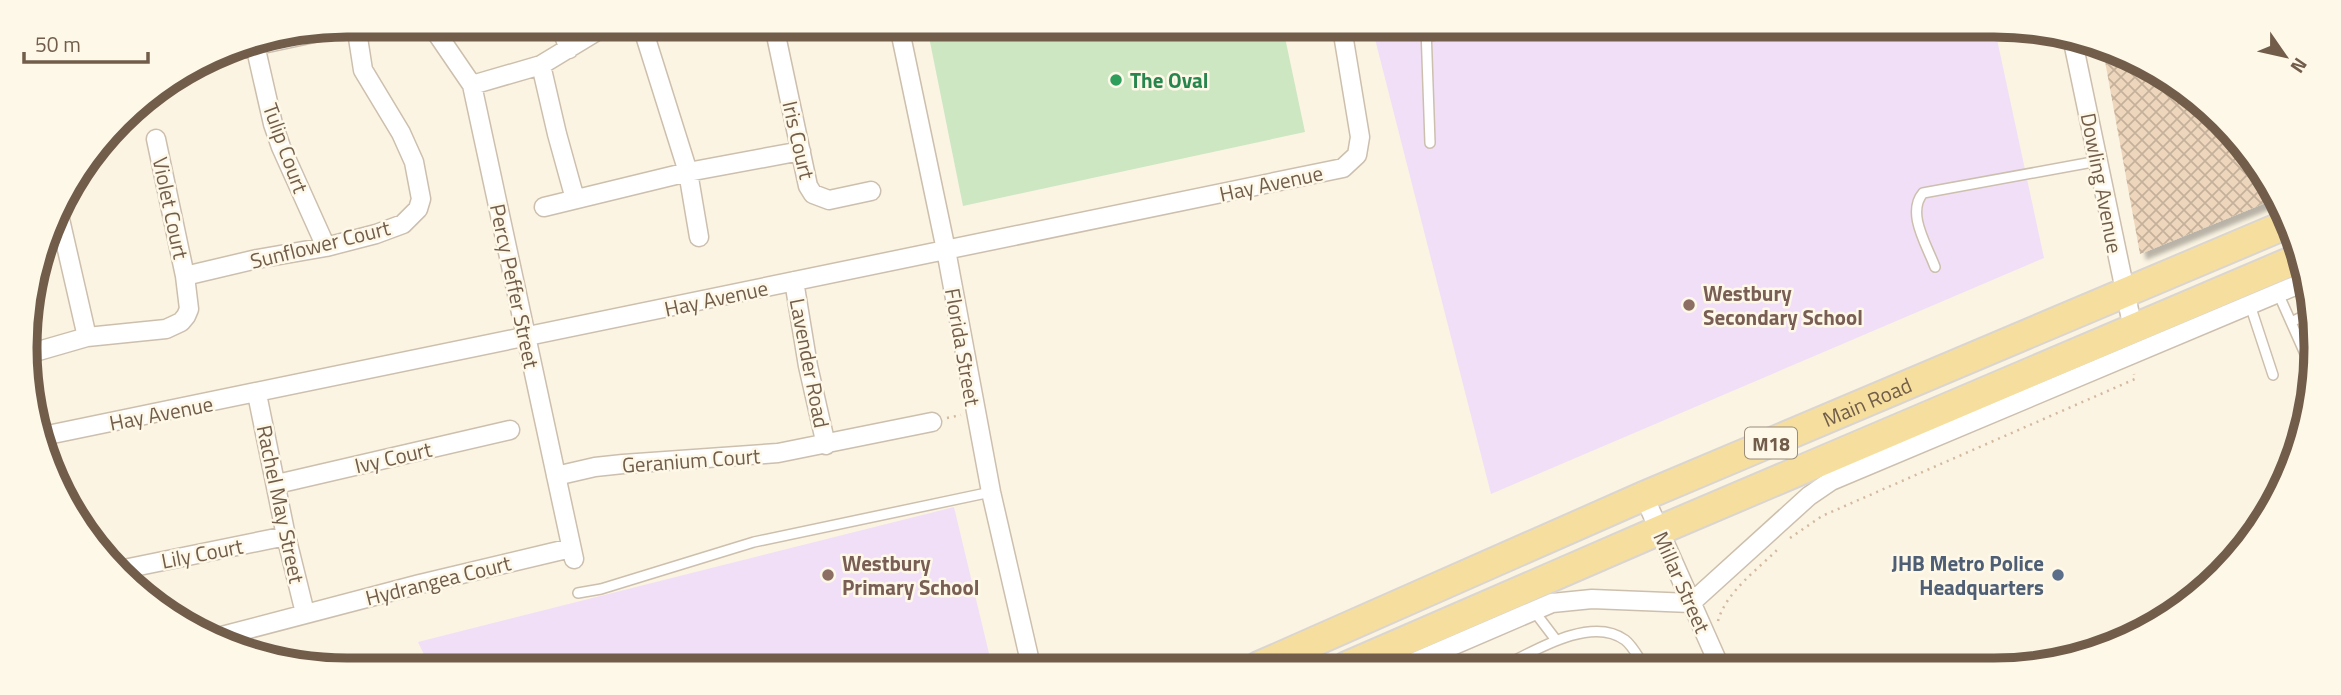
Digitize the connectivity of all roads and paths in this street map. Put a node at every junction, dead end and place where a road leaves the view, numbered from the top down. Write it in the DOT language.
graph roads {
  1 [pos="356,37"];
  2 [pos="439,37"];
  3 [pos="564,37"];
  4 [pos="588,37"];
  5 [pos="645,37"];
  6 [pos="776,37"];
  7 [pos="901,37"];
  8 [pos="1344,37"];
  9 [pos="1427,37"];
  10 [pos="2074,47"];
  11 [pos="569,49"];
  12 [pos="256,50"];
  13 [pos="541,65"];
  14 [pos="472,85"];
  15 [pos="156,139"];
  16 [pos="1430,143"];
  17 [pos="801,151"];
  18 [pos="2098,161"];
  19 [pos="688,172"];
  20 [pos="871,191"];
  21 [pos="575,198"];
  22 [pos="544,207"];
  23 [pos="62,226"];
  24 [pos="2280,227"];
  25 [pos="699,237"];
  26 [pos="326,247"];
  27 [pos="946,250"];
  28 [pos="2292,261"];
  29 [pos="1935,267"];
  30 [pos="185,276"];
  31 [pos="794,281"];
  32 [pos="2298,285"];
  33 [pos="2278,293"];
  34 [pos="2125,294"];
  35 [pos="2250,305"];
  36 [pos="2303,316"];
  37 [pos="2291,322"];
  38 [pos="2133,329"];
  39 [pos="88,337"];
  40 [pos="526,338"];
  41 [pos="2304,342"];
  42 [pos="37,351"];
  43 [pos="2273,375"];
  44 [pos="2135,379"];
  45 [pos="257,394"];
  46 [pos="975,412"];
  47 [pos="932,422"];
  48 [pos="510,430"];
  49 [pos="49,435"];
  50 [pos="826,444"];
  51 [pos="556,476"];
  52 [pos="277,484"];
  53 [pos="991,492"];
  54 [pos="1644,496"];
  55 [pos="1660,530"];
  56 [pos="286,536"];
  57 [pos="1788,540"];
  58 [pos="1779,548"];
  59 [pos="572,554"];
  60 [pos="129,568"];
  61 [pos="578,593"];
  62 [pos="1691,603"];
  63 [pos="1533,610"];
  64 [pos="305,614"];
  65 [pos="1717,627"];
  66 [pos="228,634"];
  67 [pos="1556,640"];
  68 [pos="1029,658"];
  69 [pos="1277,658"];
  70 [pos="1364,658"];
  71 [pos="1424,658"];
  72 [pos="1520,658"];
  73 [pos="1639,658"];
  74 [pos="1716,658"];
  1 -- 26 [label="street, Sunflower Court"];
  2 -- 14 [label="street, Percy Peffer Street"];
  3 -- 11 [label="street"];
  4 -- 11 [label="street"];
  5 -- 19 [label="street"];
  6 -- 17 [label="street, Iris Court"];
  7 -- 27 [label="street, Florida Street"];
  8 -- 27 [label="street, Hay Avenue"];
  9 -- 16 [label="lane"];
  10 -- 18 [label="street, Dowling Avenue"];
  11 -- 13 [label="street"];
  12 -- 26 [label="street, Tulip Court"];
  13 -- 14 [label="street"];
  13 -- 21 [label="street"];
  14 -- 40 [label="street, Percy Peffer Street"];
  15 -- 30 [label="street, Violet Court"];
  17 -- 19 [label="street"];
  17 -- 20 [label="street, Iris Court"];
  18 -- 29 [label="lane"];
  18 -- 34 [label="street, Dowling Avenue"];
  19 -- 21 [label="street"];
  19 -- 25 [label="street"];
  21 -- 22 [label="street"];
  23 -- 39 [label="street"];
  24 -- 34 [label="main road, Main Road / M18"];
  26 -- 30 [label="street, Sunflower Court"];
  27 -- 31 [label="street, Hay Avenue"];
  27 -- 46 [label="street, Florida Street"];
  28 -- 38 [label="main road, Main Road / M18"];
  30 -- 39 [label="street, Violet Court"];
  31 -- 40 [label="street, Hay Avenue"];
  31 -- 50 [label="street, Lavender Road"];
  32 -- 33 [label="street"];
  33 -- 35 [label="street"];
  33 -- 37 [label="lane"];
  34 -- 38 [label="street, Dowling Avenue"];
  34 -- 54 [label="main road, Main Road / M18"];
  35 -- 43 [label="lane"];
  35 -- 62 [label="street"];
  36 -- 37 [label="lane"];
  37 -- 41 [label="lane"];
  38 -- 55 [label="main road, Main Road / M18"];
  39 -- 42 [label="street, Violet Court"];
  40 -- 45 [label="street, Hay Avenue"];
  40 -- 51 [label="street, Percy Peffer Street"];
  44 -- 57 [label="path"];
  45 -- 49 [label="street, Hay Avenue"];
  45 -- 52 [label="street, Rachel May Street"];
  46 -- 47 [label="path"];
  46 -- 53 [label="street, Florida Street"];
  47 -- 50 [label="street, Geranium Court"];
  48 -- 52 [label="street, Ivy Court"];
  50 -- 51 [label="street, Geranium Court"];
  51 -- 59 [label="street, Percy Peffer Street"];
  52 -- 56 [label="street, Rachel May Street"];
  53 -- 61 [label="lane"];
  53 -- 68 [label="street, Florida Street"];
  54 -- 55 [label="street, Millar Street"];
  54 -- 69 [label="main road, Main Road / M18"];
  55 -- 62 [label="street, Millar Street"];
  55 -- 70 [label="main road, Main Road / M18"];
  56 -- 60 [label="street, Lily Court"];
  56 -- 64 [label="street, Rachel May Street"];
  58 -- 65 [label="path"];
  59 -- 64 [label="street, Hydrangea Court"];
  62 -- 63 [label="street"];
  62 -- 74 [label="street, Millar Street"];
  63 -- 67 [label="lane"];
  63 -- 71 [label="street"];
  64 -- 66 [label="street, Hydrangea Court"];
  67 -- 72 [label="lane"];
  67 -- 73 [label="lane"];
}
